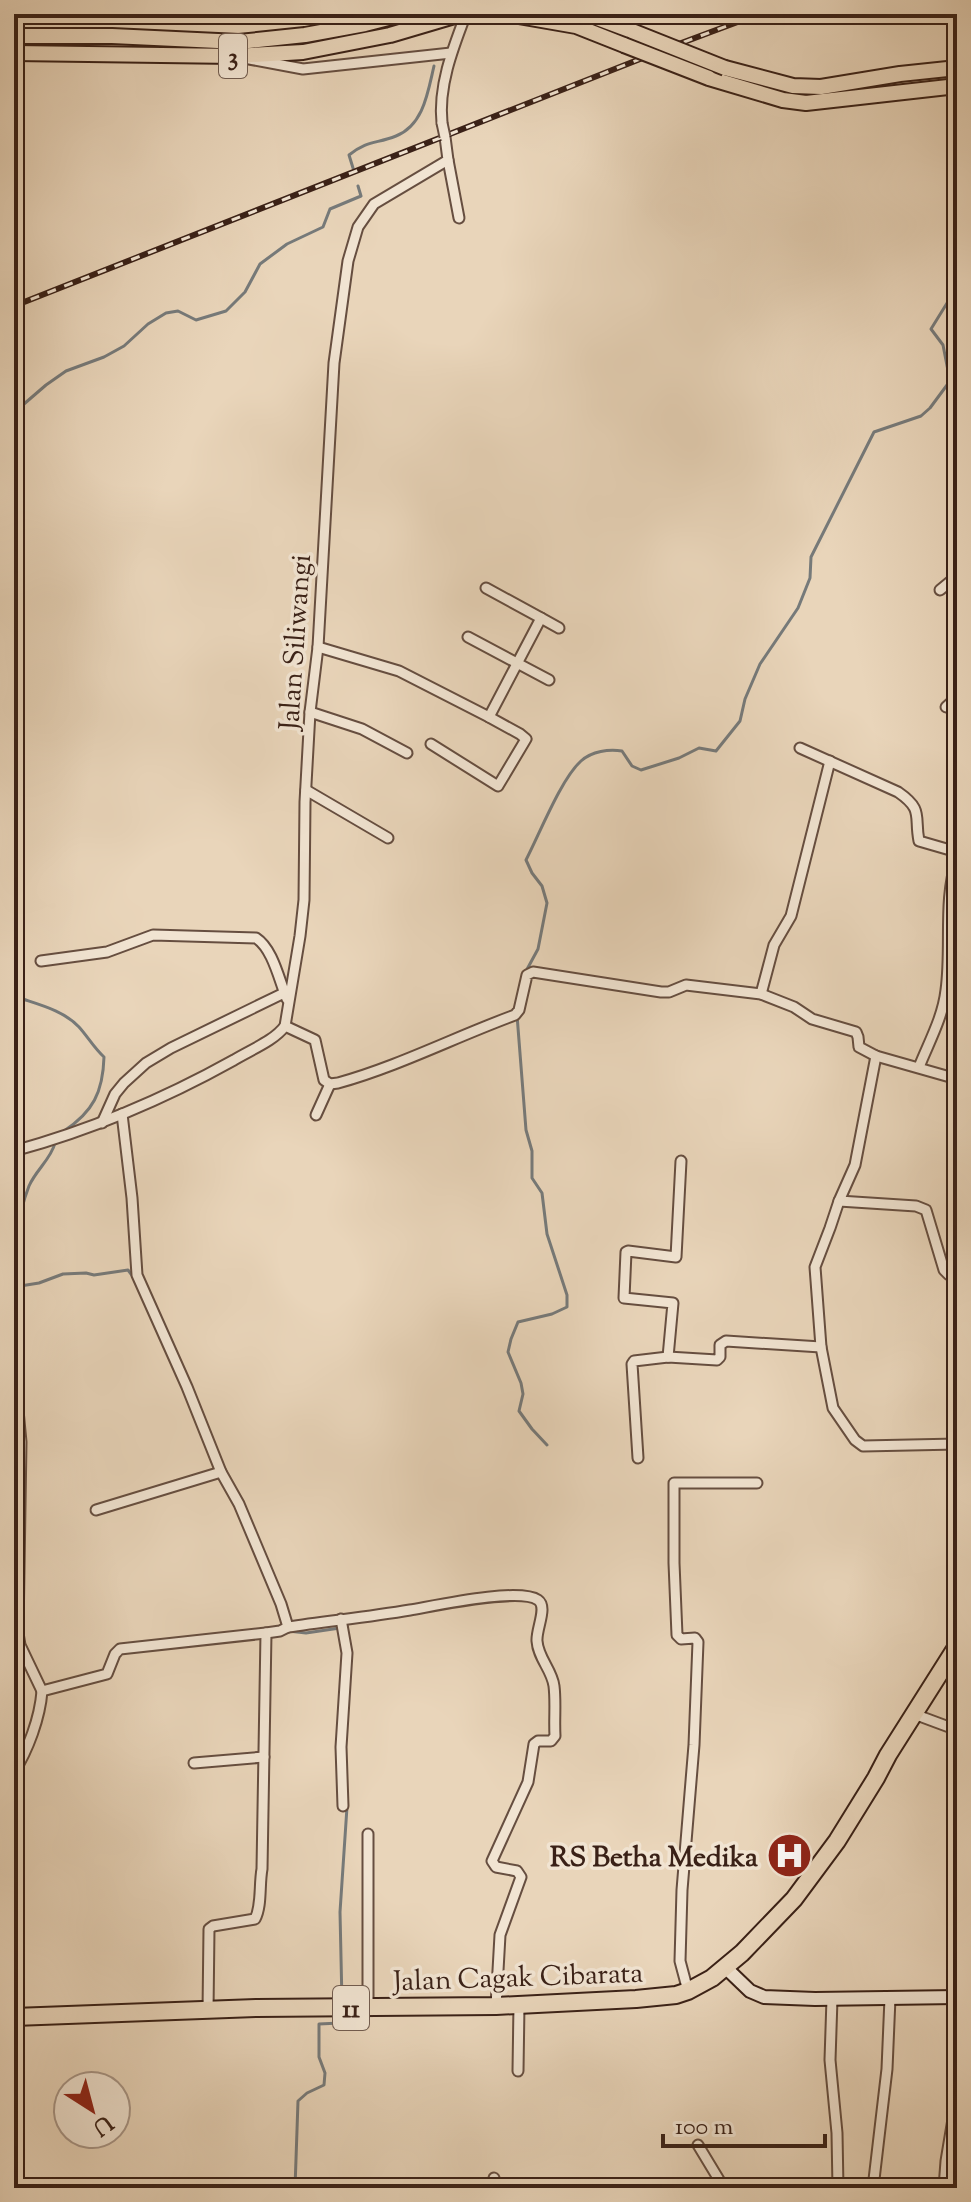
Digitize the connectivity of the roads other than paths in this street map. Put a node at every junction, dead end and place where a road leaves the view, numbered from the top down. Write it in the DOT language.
graph roads {
  1 [pos="404,14"];
  2 [pos="507,14"];
  3 [pos="586,14"];
  4 [pos="458,15"];
  5 [pos="14,36"];
  6 [pos="14,53"];
  7 [pos="451,53"];
  8 [pos="235,56"];
  9 [pos="957,68"];
  10 [pos="957,86"];
  11 [pos="448,160"];
  12 [pos="459,218"];
  13 [pos="957,576"];
  14 [pos="486,588"];
  15 [pos="940,590"];
  16 [pos="541,618"];
  17 [pos="559,628"];
  18 [pos="468,637"];
  19 [pos="318,647"];
  20 [pos="517,663"];
  21 [pos="549,680"];
  22 [pos="957,697"];
  23 [pos="946,707"];
  24 [pos="310,712"];
  25 [pos="489,717"];
  26 [pos="431,744"];
  27 [pos="800,748"];
  28 [pos="407,753"];
  29 [pos="830,761"];
  30 [pos="306,790"];
  31 [pos="388,838"];
  32 [pos="957,852"];
  33 [pos="957,859"];
  34 [pos="41,961"];
  35 [pos="761,994"];
  36 [pos="286,997"];
  37 [pos="285,1026"];
  38 [pos="876,1056"];
  39 [pos="919,1067"];
  40 [pos="957,1079"];
  41 [pos="330,1084"];
  42 [pos="122,1114"];
  43 [pos="316,1115"];
  44 [pos="102,1123"];
  45 [pos="14,1151"];
  46 [pos="681,1161"];
  47 [pos="839,1201"];
  48 [pos="14,1210"];
  49 [pos="957,1278"];
  50 [pos="821,1347"];
  51 [pos="668,1357"];
  52 [pos="14,1367"];
  53 [pos="957,1444"];
  54 [pos="638,1458"];
  55 [pos="221,1472"];
  56 [pos="757,1483"];
  57 [pos="96,1510"];
  58 [pos="341,1619"];
  59 [pos="288,1627"];
  60 [pos="266,1633"];
  61 [pos="957,1646"];
  62 [pos="42,1691"];
  63 [pos="914,1714"];
  64 [pos="957,1730"];
  65 [pos="264,1757"];
  66 [pos="194,1763"];
  67 [pos="14,1772"];
  68 [pos="343,1806"];
  69 [pos="368,1834"];
  70 [pos="725,1967"];
  71 [pos="688,1991"];
  72 [pos="957,1997"];
  73 [pos="890,1998"];
  74 [pos="832,1999"];
  75 [pos="519,2005"];
  76 [pos="496,2006"];
  77 [pos="368,2008"];
  78 [pos="208,2011"];
  79 [pos="14,2017"];
  80 [pos="518,2071"];
  81 [pos="957,2095"];
  82 [pos="698,2145"];
  83 [pos="724,2188"];
  84 [pos="838,2188"];
  85 [pos="873,2188"];
  86 [pos="944,2188"];
  1 -- 5 [label="main road, 3"];
  2 -- 10 [label="main road, bridge"];
  3 -- 9 [label="main road, bridge"];
  4 -- 7 [label="street"];
  4 -- 8 [label="main road, 3"];
  6 -- 8 [label="main road, 3"];
  7 -- 8 [label="street"];
  7 -- 11 [label="street, bridge"];
  11 -- 12 [label="street"];
  11 -- 19 [label="street, Jalan Siliwangi"];
  13 -- 15 [label="street"];
  14 -- 16 [label="street"];
  16 -- 17 [label="street"];
  16 -- 20 [label="street"];
  18 -- 20 [label="street"];
  19 -- 24 [label="street, Jalan Siliwangi"];
  19 -- 25 [label="street"];
  20 -- 21 [label="street"];
  20 -- 25 [label="street"];
  22 -- 23 [label="street"];
  24 -- 28 [label="street"];
  24 -- 30 [label="street, Jalan Siliwangi"];
  25 -- 26 [label="street"];
  27 -- 29 [label="street"];
  29 -- 32 [label="street"];
  29 -- 35 [label="street"];
  30 -- 31 [label="street"];
  30 -- 36 [label="street, Jalan Siliwangi"];
  33 -- 39 [label="street"];
  34 -- 36 [label="street"];
  35 -- 38 [label="street"];
  35 -- 41 [label="street"];
  36 -- 37 [label="street, Jalan Siliwangi"];
  36 -- 44 [label="street"];
  37 -- 41 [label="street"];
  37 -- 42 [label="street"];
  38 -- 39 [label="street"];
  38 -- 47 [label="street"];
  39 -- 40 [label="street"];
  41 -- 43 [label="street"];
  42 -- 44 [label="street"];
  42 -- 55 [label="street"];
  44 -- 45 [label="street"];
  45 -- 48 [label="street"];
  46 -- 51 [label="street"];
  47 -- 49 [label="street"];
  47 -- 50 [label="street"];
  50 -- 51 [label="street"];
  50 -- 53 [label="street"];
  51 -- 54 [label="street"];
  52 -- 62 [label="street"];
  55 -- 57 [label="street"];
  55 -- 59 [label="street"];
  56 -- 71 [label="street"];
  58 -- 59 [label="street"];
  58 -- 68 [label="street"];
  58 -- 76 [label="street"];
  59 -- 60 [label="street"];
  60 -- 62 [label="street"];
  60 -- 65 [label="street"];
  61 -- 63 [label="highway, 11"];
  62 -- 67 [label="street"];
  63 -- 64 [label="street"];
  63 -- 70 [label="highway, 11"];
  65 -- 66 [label="street"];
  65 -- 78 [label="street"];
  69 -- 77 [label="street"];
  70 -- 71 [label="highway, 11"];
  70 -- 74 [label="street"];
  71 -- 75 [label="highway, Jalan Cagak Cibarata / 11"];
  72 -- 73 [label="street"];
  73 -- 74 [label="street"];
  73 -- 85 [label="street"];
  74 -- 84 [label="street"];
  75 -- 76 [label="highway, Jalan Cagak Cibarata / 11"];
  75 -- 80 [label="street"];
  76 -- 77 [label="highway, Jalan Cagak Cibarata / 11"];
  77 -- 78 [label="highway, Jalan Cagak Cibarata / 11"];
  78 -- 79 [label="highway, Jalan Cagak Cibarata / 11"];
  81 -- 86 [label="street"];
  82 -- 83 [label="street"];
}
